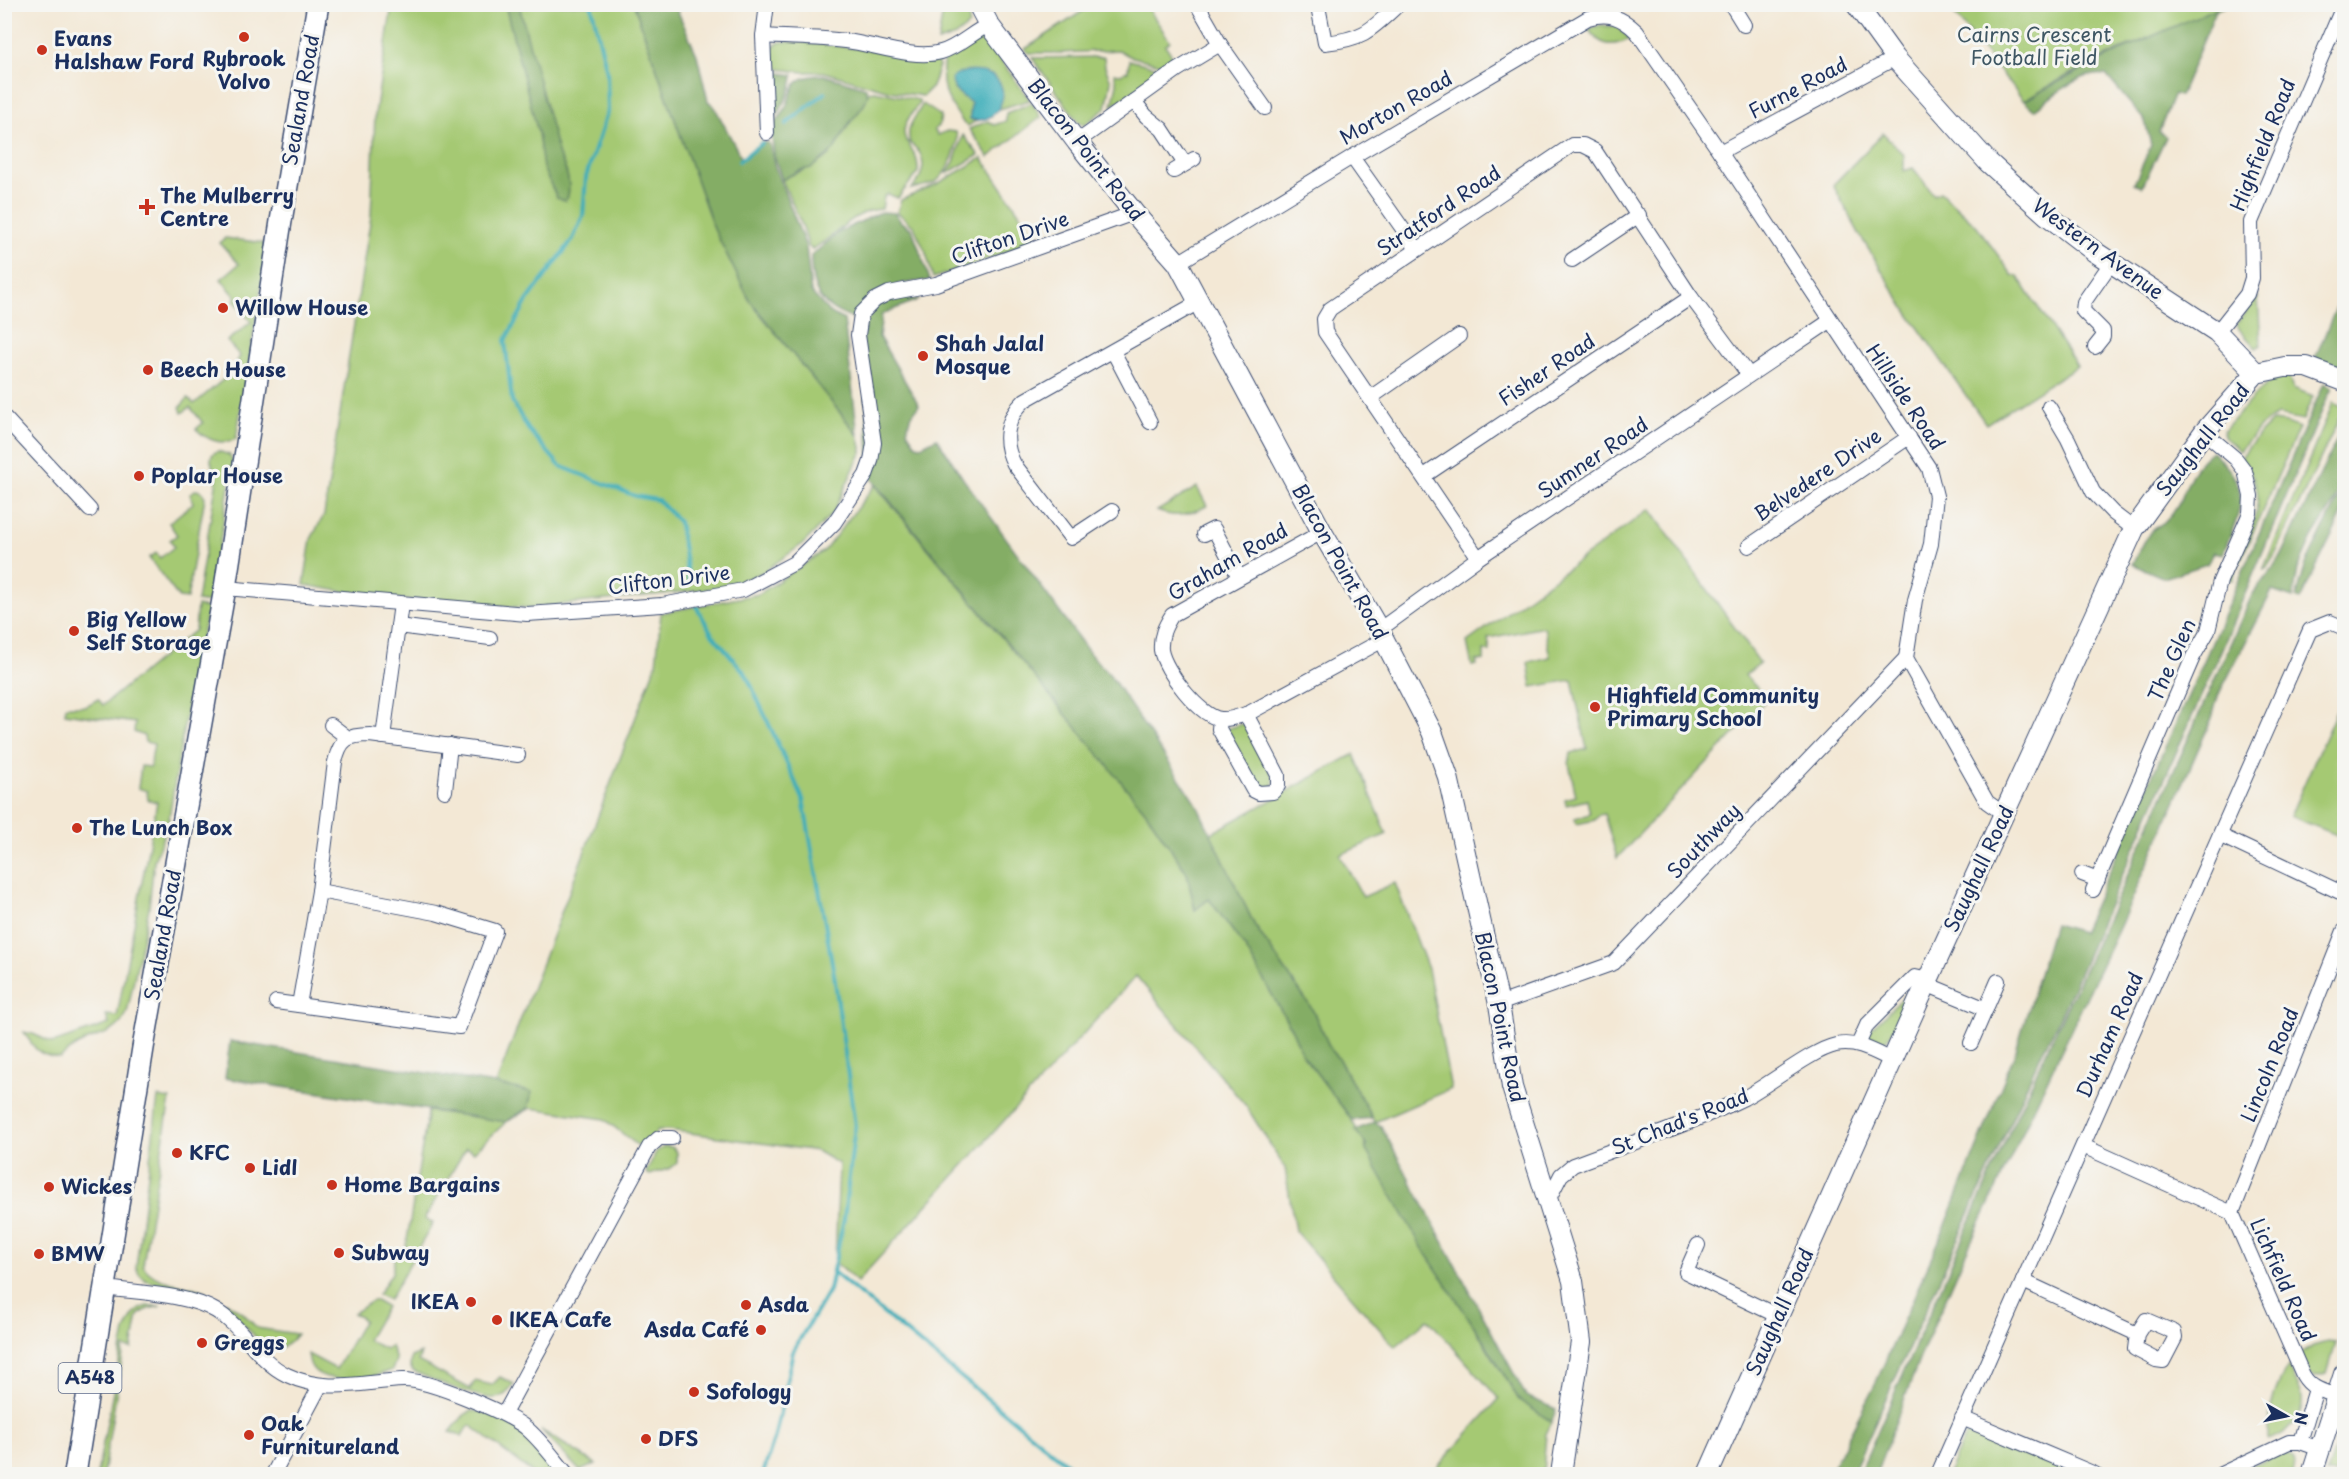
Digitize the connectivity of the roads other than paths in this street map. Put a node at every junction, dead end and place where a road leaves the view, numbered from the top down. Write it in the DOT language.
graph roads {
  1 [pos="318,4"];
  2 [pos="767,4"];
  3 [pos="978,4"];
  4 [pos="1197,4"];
  5 [pos="1399,4"];
  6 [pos="1731,4"];
  7 [pos="1856,4"];
  8 [pos="2344,4"];
  9 [pos="1318,6"];
  10 [pos="989,25"];
  11 [pos="1744,25"];
  12 [pos="1637,32"];
  13 [pos="763,36"];
  14 [pos="1220,44"];
  15 [pos="1895,57"];
  16 [pos="1134,101"];
  17 [pos="1265,108"];
  18 [pos="767,133"];
  19 [pos="1077,141"];
  20 [pos="1720,152"];
  21 [pos="1352,157"];
  22 [pos="1184,164"];
  23 [pos="1134,213"];
  24 [pos="1639,215"];
  25 [pos="1417,249"];
  26 [pos="1572,260"];
  27 [pos="1178,263"];
  28 [pos="2111,263"];
  29 [pos="1691,297"];
  30 [pos="1199,302"];
  31 [pos="1830,321"];
  32 [pos="2217,332"];
  33 [pos="1459,337"];
  34 [pos="2095,347"];
  35 [pos="1113,351"];
  36 [pos="2256,374"];
  37 [pos="1749,375"];
  38 [pos="2344,381"];
  39 [pos="1370,398"];
  40 [pos="2048,414"];
  41 [pos="4,417"];
  42 [pos="1150,422"];
  43 [pos="2204,432"];
  44 [pos="1909,437"];
  45 [pos="1424,476"];
  46 [pos="90,510"];
  47 [pos="1112,511"];
  48 [pos="2134,529"];
  49 [pos="1322,532"];
  50 [pos="1204,534"];
  51 [pos="1749,546"];
  52 [pos="1478,558"];
  53 [pos="1239,577"];
  54 [pos="225,588"];
  55 [pos="401,604"];
  56 [pos="398,626"];
  57 [pos="2344,628"];
  58 [pos="1381,635"];
  59 [pos="490,638"];
  60 [pos="1906,658"];
  61 [pos="1246,714"];
  62 [pos="1220,719"];
  63 [pos="331,725"];
  64 [pos="383,736"];
  65 [pos="348,738"];
  66 [pos="450,745"];
  67 [pos="518,754"];
  68 [pos="445,791"];
  69 [pos="2004,814"];
  70 [pos="2221,836"];
  71 [pos="2082,874"];
  72 [pos="319,891"];
  73 [pos="2344,894"];
  74 [pos="2344,931"];
  75 [pos="1998,981"];
  76 [pos="1927,982"];
  77 [pos="276,1002"];
  78 [pos="1499,1004"];
  79 [pos="299,1005"];
  80 [pos="1986,1009"];
  81 [pos="1971,1043"];
  82 [pos="1858,1045"];
  83 [pos="1892,1060"];
  84 [pos="672,1138"];
  85 [pos="2083,1146"];
  86 [pos="1546,1197"];
  87 [pos="2232,1214"];
  88 [pos="1698,1245"];
  89 [pos="2024,1281"];
  90 [pos="105,1288"];
  91 [pos="1778,1316"];
  92 [pos="2137,1334"];
  93 [pos="2344,1374"];
  94 [pos="320,1386"];
  95 [pos="2316,1389"];
  96 [pos="2337,1396"];
  97 [pos="504,1414"];
  98 [pos="1962,1418"];
  99 [pos="2300,1442"];
  100 [pos="2320,1449"];
  101 [pos="75,1474"];
  102 [pos="273,1474"];
  103 [pos="567,1474"];
  104 [pos="1561,1474"];
  105 [pos="1708,1474"];
  106 [pos="1938,1474"];
  107 [pos="2095,1474"];
  108 [pos="2221,1474"];
  109 [pos="2312,1474"];
  1 -- 54 [label="main road, Sealand Road / A548"];
  2 -- 13 [label="street"];
  3 -- 10 [label="street, Blacon Point Road"];
  4 -- 14 [label="street"];
  5 -- 9 [label="street"];
  6 -- 11 [label="street"];
  7 -- 15 [label="street, Western Avenue"];
  8 -- 32 [label="street, Highfield Road"];
  10 -- 13 [label="street"];
  10 -- 19 [label="street, Blacon Point Road"];
  12 -- 20 [label="street, Hillside Road"];
  12 -- 21 [label="street, Morton Road"];
  13 -- 18 [label="street"];
  14 -- 16 [label="street"];
  14 -- 17 [label="street"];
  15 -- 20 [label="street, Furne Road"];
  15 -- 28 [label="street, Western Avenue"];
  16 -- 19 [label="street"];
  16 -- 22 [label="street"];
  19 -- 23 [label="street, Blacon Point Road"];
  20 -- 31 [label="street, Hillside Road"];
  21 -- 25 [label="street"];
  21 -- 27 [label="street, Morton Road"];
  23 -- 27 [label="street, Blacon Point Road"];
  23 -- 55 [label="street, Clifton Drive"];
  24 -- 25 [label="street, Stratford Road"];
  24 -- 26 [label="street"];
  24 -- 29 [label="street, Stratford Road"];
  25 -- 39 [label="street, Stratford Road"];
  27 -- 30 [label="street, Blacon Point Road"];
  28 -- 32 [label="street, Western Avenue"];
  28 -- 34 [label="street"];
  29 -- 37 [label="street, Stratford Road"];
  29 -- 45 [label="street, Fisher Road"];
  30 -- 35 [label="street"];
  30 -- 49 [label="street, Blacon Point Road"];
  31 -- 37 [label="street, Sumner Road"];
  31 -- 44 [label="street, Hillside Road"];
  32 -- 36 [label="street, Western Avenue"];
  33 -- 39 [label="street"];
  35 -- 42 [label="street"];
  35 -- 47 [label="street"];
  36 -- 38 [label="street, Saughall Road"];
  36 -- 43 [label="street, Saughall Road"];
  37 -- 52 [label="street, Sumner Road"];
  39 -- 45 [label="street, Stratford Road"];
  40 -- 48 [label="street"];
  41 -- 46 [label="street"];
  43 -- 48 [label="street, Saughall Road"];
  43 -- 71 [label="street, The Glen"];
  44 -- 51 [label="street, Belvedere Drive"];
  44 -- 60 [label="street, Hillside Road"];
  45 -- 52 [label="street, Stratford Road"];
  48 -- 69 [label="street, Saughall Road"];
  49 -- 53 [label="street, Graham Road"];
  49 -- 58 [label="street, Blacon Point Road"];
  50 -- 53 [label="street"];
  52 -- 58 [label="street, Sumner Road"];
  53 -- 62 [label="street, Graham Road"];
  54 -- 55 [label="street, Clifton Drive"];
  54 -- 90 [label="main road, Sealand Road / A548"];
  55 -- 56 [label="street"];
  56 -- 59 [label="street"];
  56 -- 64 [label="street"];
  57 -- 70 [label="street, Durham Road"];
  58 -- 61 [label="street"];
  58 -- 78 [label="street, Blacon Point Road"];
  60 -- 69 [label="street"];
  60 -- 78 [label="street, Southway"];
  61 -- 62 [label="street"];
  61 -- 62 [label="street"];
  63 -- 65 [label="street"];
  64 -- 65 [label="street"];
  64 -- 66 [label="street"];
  65 -- 72 [label="street"];
  66 -- 67 [label="street"];
  66 -- 68 [label="street"];
  69 -- 76 [label="street, Saughall Road"];
  70 -- 73 [label="street"];
  70 -- 85 [label="street, Durham Road"];
  72 -- 79 [label="street"];
  72 -- 79 [label="street"];
  74 -- 87 [label="street, Lincoln Road"];
  75 -- 80 [label="street"];
  76 -- 80 [label="street"];
  76 -- 82 [label="street"];
  76 -- 83 [label="street, Saughall Road"];
  77 -- 79 [label="street"];
  78 -- 86 [label="street, Blacon Point Road"];
  80 -- 81 [label="street"];
  82 -- 83 [label="street, St Chad's Road"];
  82 -- 86 [label="street, St Chad's Road"];
  83 -- 91 [label="street, Saughall Road"];
  84 -- 97 [label="street"];
  85 -- 87 [label="street, Lichfield Road"];
  85 -- 89 [label="street, Durham Road"];
  86 -- 104 [label="street"];
  87 -- 95 [label="street, Lichfield Road"];
  88 -- 91 [label="street"];
  89 -- 92 [label="street"];
  89 -- 98 [label="street, Durham Road"];
  90 -- 94 [label="street"];
  90 -- 101 [label="main road, Sealand Road / A548"];
  91 -- 105 [label="street, Saughall Road"];
  93 -- 96 [label="street"];
  94 -- 97 [label="street"];
  94 -- 102 [label="street"];
  95 -- 96 [label="street"];
  95 -- 99 [label="street"];
  96 -- 100 [label="street"];
  97 -- 103 [label="street"];
  98 -- 106 [label="street, Durham Road"];
  98 -- 107 [label="street"];
  99 -- 100 [label="street"];
  99 -- 108 [label="street"];
  100 -- 109 [label="street"];
}
